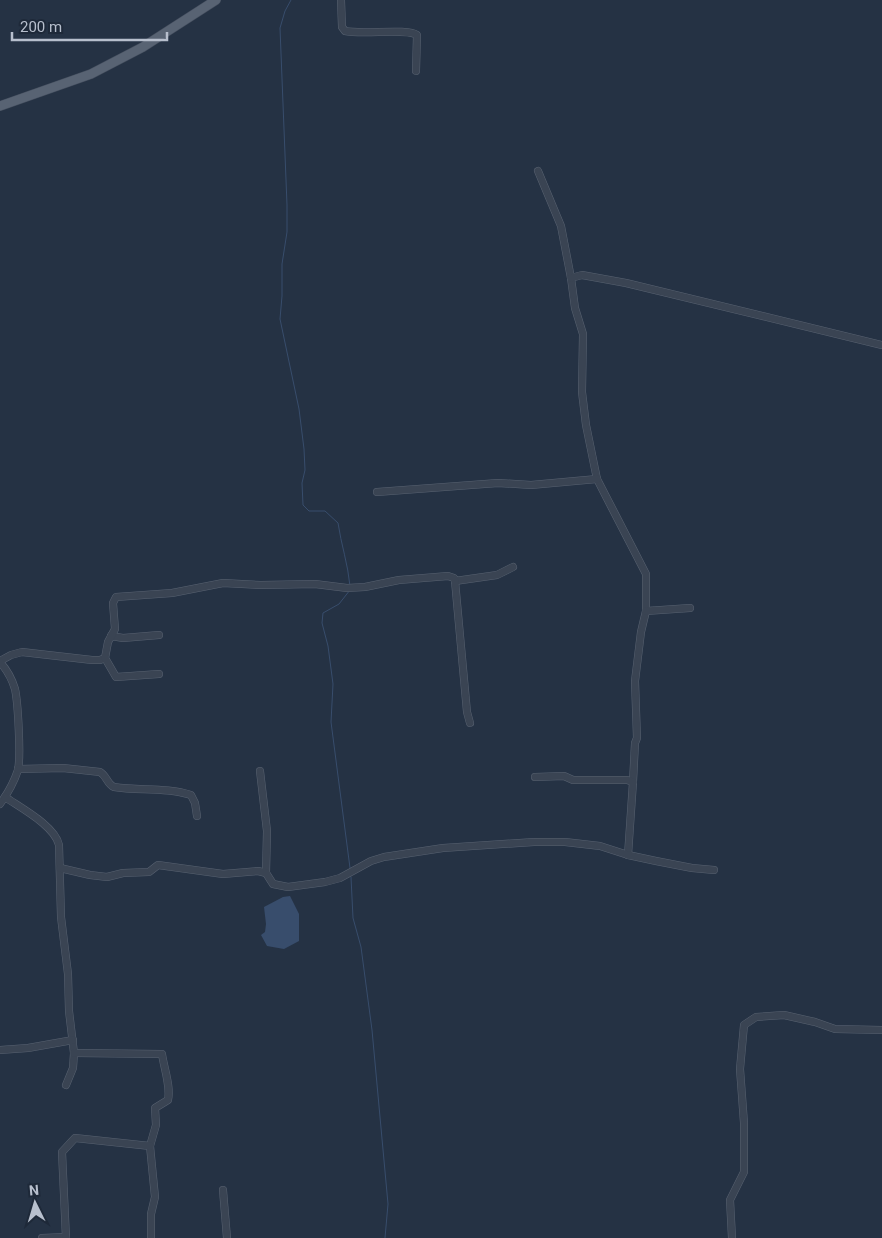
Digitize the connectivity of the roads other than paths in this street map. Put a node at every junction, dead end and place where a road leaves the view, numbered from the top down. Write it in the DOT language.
graph roads {
  1 [pos="212,0"];
  2 [pos="216,0"];
  3 [pos="341,0"];
  4 [pos="416,71"];
  5 [pos="0,104"];
  6 [pos="538,171"];
  7 [pos="571,278"];
  8 [pos="882,345"];
  9 [pos="597,479"];
  10 [pos="377,492"];
  11 [pos="513,567"];
  12 [pos="455,581"];
  13 [pos="690,608"];
  14 [pos="646,611"];
  15 [pos="159,634"];
  16 [pos="111,636"];
  17 [pos="105,658"];
  18 [pos="0,662"];
  19 [pos="159,674"];
  20 [pos="470,723"];
  21 [pos="18,769"];
  22 [pos="260,771"];
  23 [pos="535,777"];
  24 [pos="633,782"];
  25 [pos="5,797"];
  26 [pos="0,804"];
  27 [pos="197,816"];
  28 [pos="628,855"];
  29 [pos="60,868"];
  30 [pos="714,870"];
  31 [pos="266,873"];
  32 [pos="882,1030"];
  33 [pos="73,1040"];
  34 [pos="0,1050"];
  35 [pos="74,1053"];
  36 [pos="66,1085"];
  37 [pos="150,1146"];
  38 [pos="223,1190"];
  39 [pos="66,1237"];
  40 [pos="42,1238"];
  41 [pos="151,1238"];
  42 [pos="227,1238"];
  43 [pos="732,1238"];
  1 -- 5 [label="main road"];
  2 -- 5 [label="main road"];
  3 -- 4 [label="street"];
  6 -- 7 [label="street"];
  7 -- 8 [label="street"];
  7 -- 9 [label="street"];
  9 -- 10 [label="street"];
  9 -- 14 [label="street"];
  11 -- 12 [label="street"];
  12 -- 16 [label="street"];
  12 -- 20 [label="street"];
  13 -- 14 [label="street"];
  14 -- 24 [label="street"];
  15 -- 16 [label="street"];
  16 -- 17 [label="street"];
  17 -- 18 [label="street"];
  17 -- 19 [label="street"];
  18 -- 21 [label="street"];
  21 -- 25 [label="street"];
  21 -- 27 [label="street"];
  22 -- 31 [label="street"];
  23 -- 24 [label="street"];
  24 -- 28 [label="street"];
  25 -- 26 [label="street"];
  25 -- 29 [label="street"];
  28 -- 30 [label="street"];
  28 -- 31 [label="street"];
  29 -- 31 [label="street"];
  29 -- 33 [label="street"];
  32 -- 43 [label="street"];
  33 -- 34 [label="street"];
  33 -- 35 [label="street"];
  35 -- 36 [label="street"];
  35 -- 37 [label="street"];
  37 -- 39 [label="street"];
  37 -- 41 [label="street"];
  38 -- 42 [label="street"];
  39 -- 40 [label="street"];
}
